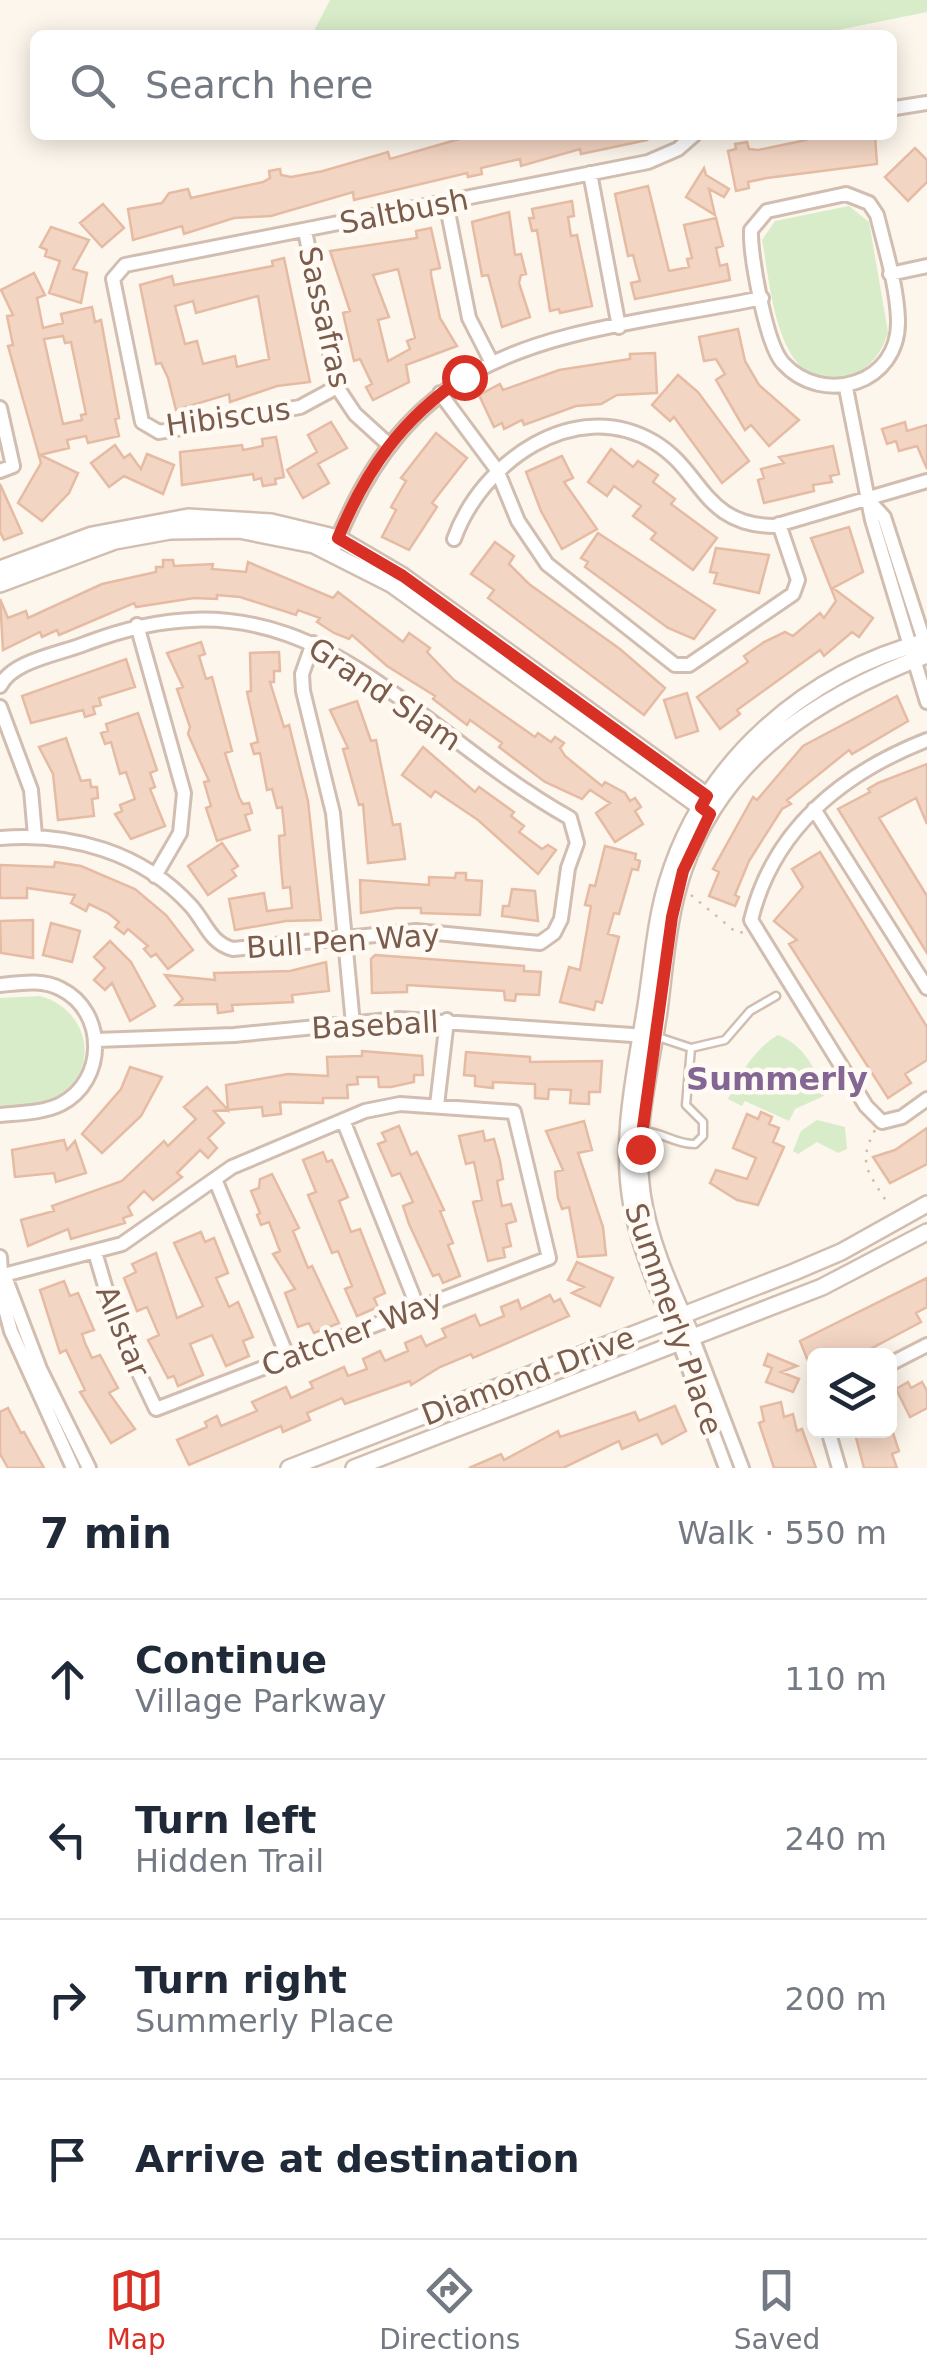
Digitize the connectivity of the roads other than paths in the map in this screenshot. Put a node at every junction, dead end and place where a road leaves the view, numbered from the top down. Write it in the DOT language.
graph roads {
  1 [pos="927,103"];
  2 [pos="897,108"];
  3 [pos="687,140"];
  4 [pos="590,174"];
  5 [pos="446,202"];
  6 [pos="305,231"];
  7 [pos="927,266"];
  8 [pos="890,274"];
  9 [pos="112,279"];
  10 [pos="762,298"];
  11 [pos="619,327"];
  12 [pos="491,361"];
  13 [pos="337,387"];
  14 [pos="846,388"];
  15 [pos="440,393"];
  16 [pos="0,408"];
  17 [pos="388,444"];
  18 [pos="6,468"];
  19 [pos="498,470"];
  20 [pos="927,481"];
  21 [pos="871,500"];
  22 [pos="779,524"];
  23 [pos="454,539"];
  24 [pos="336,545"];
  25 [pos="0,569"];
  26 [pos="0,584"];
  27 [pos="137,625"];
  28 [pos="313,642"];
  29 [pos="921,649"];
  30 [pos="1,683"];
  31 [pos="927,702"];
  32 [pos="0,707"];
  33 [pos="927,740"];
  34 [pos="709,805"];
  35 [pos="814,809"];
  36 [pos="577,829"];
  37 [pos="35,836"];
  38 [pos="0,838"];
  39 [pos="155,876"];
  40 [pos="344,936"];
  41 [pos="0,985"];
  42 [pos="927,988"];
  43 [pos="776,996"];
  44 [pos="447,1020"];
  45 [pos="352,1024"];
  46 [pos="648,1036"];
  47 [pos="96,1040"];
  48 [pos="691,1048"];
  49 [pos="927,1099"];
  50 [pos="437,1105"];
  51 [pos="0,1115"];
  52 [pos="343,1120"];
  53 [pos="640,1130"];
  54 [pos="215,1179"];
  55 [pos="927,1204"];
  56 [pos="927,1232"];
  57 [pos="95,1252"];
  58 [pos="0,1256"];
  59 [pos="2,1276"];
  60 [pos="418,1308"];
  61 [pos="677,1318"];
  62 [pos="686,1339"];
  63 [pos="927,1345"];
  64 [pos="288,1358"];
  65 [pos="897,1360"];
  66 [pos="156,1409"];
  67 [pos="831,1438"];
  68 [pos="73,1468"];
  69 [pos="90,1468"];
  70 [pos="289,1468"];
  71 [pos="354,1468"];
  72 [pos="726,1468"];
  73 [pos="742,1468"];
  74 [pos="840,1468"];
  1 -- 2 [label="street"];
  3 -- 4 [label="street, Saltbush"];
  4 -- 5 [label="street, Saltbush"];
  4 -- 11 [label="street"];
  5 -- 6 [label="street, Saltbush"];
  5 -- 12 [label="street"];
  6 -- 9 [label="street, Saltbush"];
  6 -- 13 [label="street, Sassafras"];
  7 -- 8 [label="street"];
  8 -- 10 [label="street"];
  8 -- 14 [label="street"];
  9 -- 13 [label="street, Hibiscus"];
  10 -- 11 [label="street"];
  10 -- 14 [label="street"];
  11 -- 12 [label="street"];
  12 -- 15 [label="street"];
  13 -- 17 [label="street, Sassafras"];
  14 -- 21 [label="street"];
  15 -- 17 [label="street"];
  15 -- 19 [label="street"];
  16 -- 18 [label="street"];
  17 -- 24 [label="street"];
  19 -- 22 [label="street"];
  19 -- 22 [label="street"];
  19 -- 23 [label="street"];
  20 -- 21 [label="street"];
  21 -- 22 [label="street"];
  21 -- 29 [label="street"];
  24 -- 25 [label="street"];
  24 -- 26 [label="street"];
  24 -- 34 [label="street"];
  27 -- 28 [label="street, Grand Slam"];
  27 -- 30 [label="street, Grand Slam"];
  27 -- 39 [label="street"];
  28 -- 36 [label="street, Grand Slam"];
  28 -- 40 [label="street"];
  29 -- 31 [label="street"];
  29 -- 34 [label="street, Summerly Place"];
  32 -- 37 [label="street"];
  33 -- 35 [label="street"];
  34 -- 46 [label="street, Summerly Place"];
  34 -- 46 [label="street, Summerly Place"];
  35 -- 42 [label="street"];
  35 -- 49 [label="street"];
  36 -- 40 [label="street, Bull Pen Way"];
  37 -- 38 [label="street, Bull Pen Way"];
  37 -- 39 [label="street, Bull Pen Way"];
  39 -- 40 [label="street, Bull Pen Way"];
  40 -- 45 [label="street"];
  41 -- 47 [label="street"];
  43 -- 48 [label="lane"];
  44 -- 45 [label="street, Baseball"];
  44 -- 46 [label="street, Baseball"];
  44 -- 50 [label="street"];
  45 -- 47 [label="street, Baseball"];
  46 -- 48 [label="lane"];
  46 -- 53 [label="street, Summerly Place"];
  46 -- 61 [label="street, Summerly Place"];
  47 -- 51 [label="street"];
  48 -- 53 [label="lane"];
  50 -- 52 [label="street"];
  50 -- 60 [label="street, Catcher Way"];
  52 -- 54 [label="street"];
  52 -- 60 [label="street"];
  53 -- 61 [label="street, Summerly Place"];
  54 -- 57 [label="street"];
  54 -- 64 [label="street"];
  55 -- 61 [label="street, Diamond Drive"];
  56 -- 62 [label="street, Diamond Drive"];
  57 -- 59 [label="street"];
  57 -- 66 [label="street, Allstar"];
  58 -- 59 [label="street"];
  59 -- 68 [label="street"];
  59 -- 69 [label="street"];
  60 -- 64 [label="street, Catcher Way"];
  61 -- 62 [label="street, Summerly Place"];
  61 -- 70 [label="street, Diamond Drive"];
  62 -- 71 [label="street, Diamond Drive"];
  62 -- 72 [label="street, Summerly Place"];
  62 -- 73 [label="street, Summerly Place"];
  63 -- 65 [label="street"];
  64 -- 66 [label="street, Catcher Way"];
  67 -- 74 [label="street"];
}
